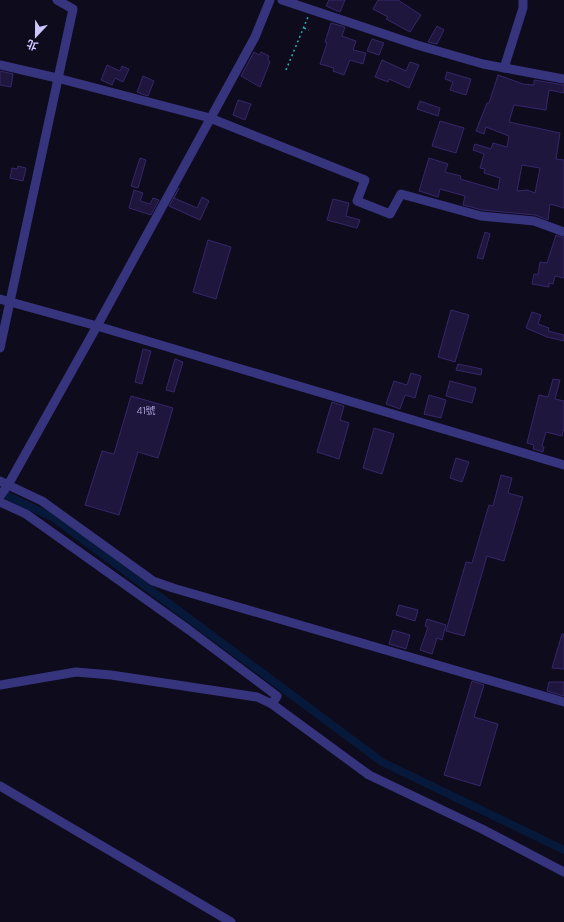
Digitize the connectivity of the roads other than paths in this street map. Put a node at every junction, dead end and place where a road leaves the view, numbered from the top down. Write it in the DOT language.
graph roads {
  1 [pos="57,0"];
  2 [pos="270,0"];
  3 [pos="282,0"];
  4 [pos="523,0"];
  5 [pos="0,65"];
  6 [pos="504,68"];
  7 [pos="57,78"];
  8 [pos="564,79"];
  9 [pos="210,118"];
  10 [pos="564,232"];
  11 [pos="0,299"];
  12 [pos="10,301"];
  13 [pos="97,326"];
  14 [pos="0,348"];
  15 [pos="564,465"];
  16 [pos="4,483"];
  17 [pos="0,496"];
  18 [pos="0,502"];
  19 [pos="0,685"];
  20 [pos="564,702"];
  21 [pos="272,704"];
  22 [pos="0,786"];
  23 [pos="564,872"];
  24 [pos="231,922"];
  1 -- 7 [label="street"];
  2 -- 9 [label="street"];
  3 -- 6 [label="street"];
  4 -- 6 [label="street"];
  5 -- 7 [label="street"];
  6 -- 8 [label="street"];
  7 -- 9 [label="street"];
  7 -- 12 [label="street"];
  9 -- 10 [label="street"];
  9 -- 13 [label="street"];
  11 -- 12 [label="street"];
  12 -- 13 [label="street"];
  12 -- 14 [label="street"];
  13 -- 15 [label="street"];
  13 -- 16 [label="street"];
  16 -- 17 [label="street"];
  16 -- 20 [label="street"];
  18 -- 21 [label="street"];
  19 -- 21 [label="street"];
  21 -- 23 [label="street"];
  22 -- 24 [label="street"];
}
